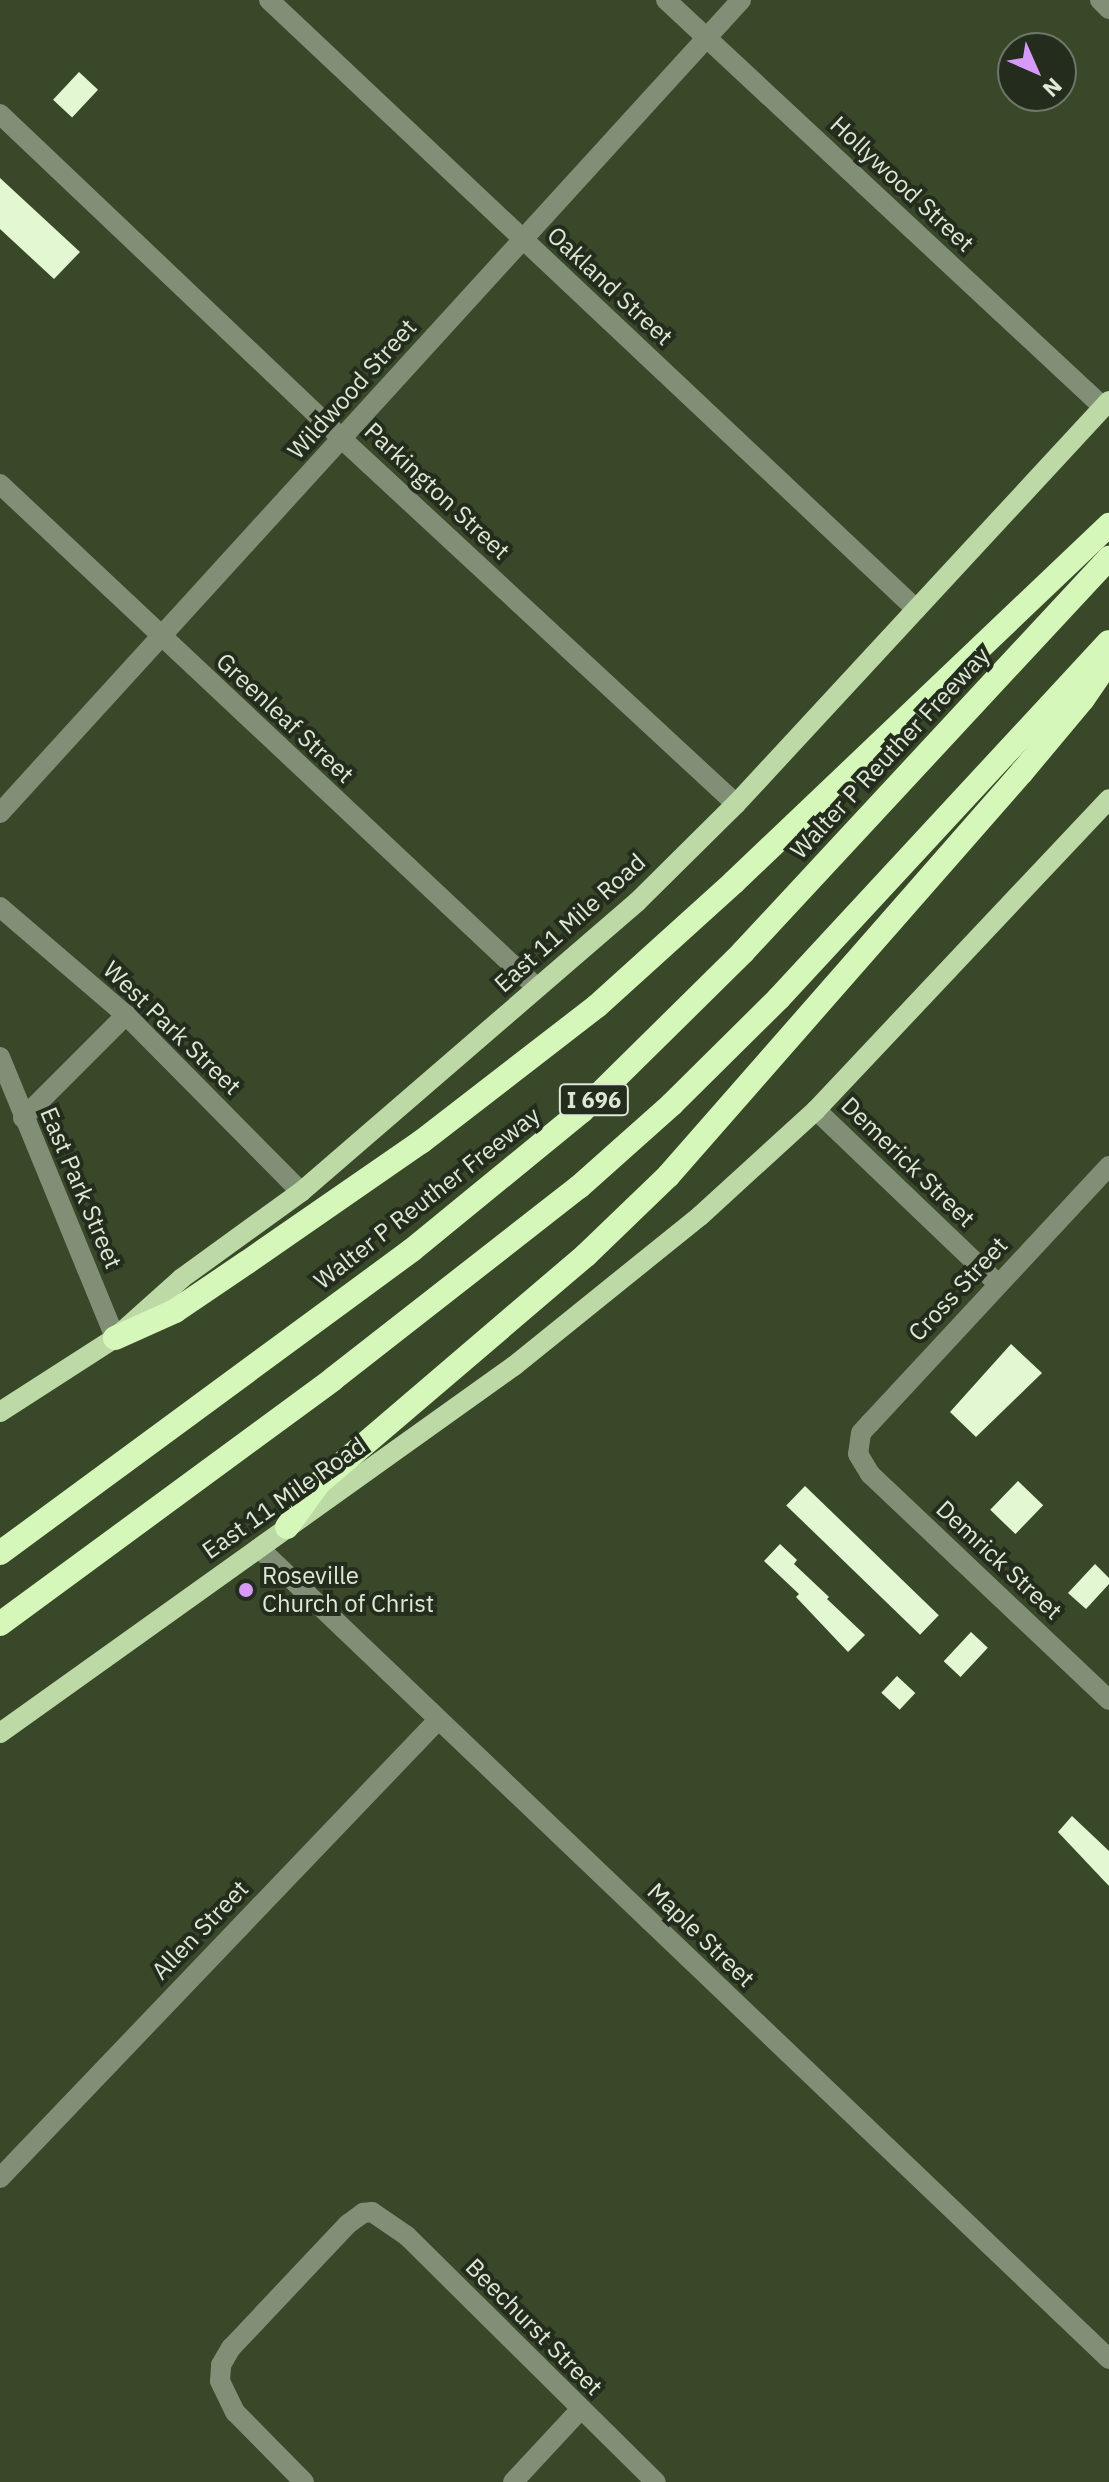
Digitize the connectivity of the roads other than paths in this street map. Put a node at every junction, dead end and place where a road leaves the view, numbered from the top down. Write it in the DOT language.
graph roads {
  1 [pos="269,0"];
  2 [pos="666,0"];
  3 [pos="741,0"];
  4 [pos="1100,0"];
  5 [pos="1109,9"];
  6 [pos="706,38"];
  7 [pos="0,114"];
  8 [pos="523,241"];
  9 [pos="1106,404"];
  10 [pos="342,439"];
  11 [pos="0,484"];
  12 [pos="1109,525"];
  13 [pos="1109,558"];
  14 [pos="916,609"];
  15 [pos="161,637"];
  16 [pos="1109,642"];
  17 [pos="1109,661"];
  18 [pos="1109,799"];
  19 [pos="736,804"];
  20 [pos="0,813"];
  21 [pos="0,907"];
  22 [pos="537,988"];
  23 [pos="126,1015"];
  24 [pos="0,1057"];
  25 [pos="816,1110"];
  26 [pos="23,1118"];
  27 [pos="1109,1166"];
  28 [pos="301,1192"];
  29 [pos="998,1284"];
  30 [pos="115,1338"];
  31 [pos="0,1412"];
  32 [pos="858,1454"];
  33 [pos="287,1527"];
  34 [pos="259,1548"];
  35 [pos="0,1553"];
  36 [pos="0,1624"];
  37 [pos="1109,1700"];
  38 [pos="438,1720"];
  39 [pos="0,1733"];
  40 [pos="0,2178"];
  41 [pos="1109,2359"];
  42 [pos="580,2410"];
  43 [pos="304,2482"];
  44 [pos="513,2482"];
  45 [pos="656,2482"];
  1 -- 8 [label="street, Oakland Street"];
  2 -- 6 [label="street, Hollywood Street"];
  3 -- 6 [label="street, Wildwood Street"];
  4 -- 5 [label="street"];
  6 -- 8 [label="street, Wildwood Street"];
  6 -- 9 [label="street, Hollywood Street"];
  7 -- 10 [label="street, Parkington Street"];
  8 -- 10 [label="street, Wildwood Street"];
  8 -- 14 [label="street, Oakland Street"];
  9 -- 14 [label="main road, East 11 Mile Road"];
  10 -- 15 [label="street, Wildwood Street"];
  10 -- 19 [label="street, Parkington Street"];
  11 -- 15 [label="street, Greenleaf Street"];
  12 -- 30 [label="highway"];
  13 -- 35 [label="highway, Walter P Reuther Freeway / I 696"];
  14 -- 19 [label="main road, East 11 Mile Road"];
  15 -- 20 [label="street, Wildwood Street"];
  15 -- 22 [label="street, Greenleaf Street"];
  16 -- 36 [label="highway, I 696"];
  17 -- 33 [label="highway"];
  18 -- 25 [label="main road, East 11 Mile Road"];
  19 -- 22 [label="main road, East 11 Mile Road"];
  21 -- 23 [label="street, West Park Street"];
  22 -- 28 [label="main road, East 11 Mile Road"];
  23 -- 26 [label="street"];
  23 -- 28 [label="street, West Park Street"];
  24 -- 26 [label="street, East Park Street"];
  25 -- 29 [label="street, Demerick Street"];
  25 -- 33 [label="main road, East 11 Mile Road"];
  26 -- 30 [label="street, East Park Street"];
  27 -- 29 [label="street, Cross Street"];
  28 -- 30 [label="main road, East 11 Mile Road"];
  29 -- 32 [label="street, Cross Street"];
  30 -- 31 [label="main road, East 11 Mile Road"];
  32 -- 37 [label="street, Demrick Street"];
  33 -- 34 [label="main road, East 11 Mile Road"];
  34 -- 38 [label="street, Maple Street"];
  34 -- 39 [label="main road, East 11 Mile Road"];
  38 -- 40 [label="street, Allen Street"];
  38 -- 41 [label="street, Maple Street"];
  42 -- 43 [label="street, Beechurst Street"];
  42 -- 44 [label="street"];
  42 -- 45 [label="street, Beechurst Street"];
}
